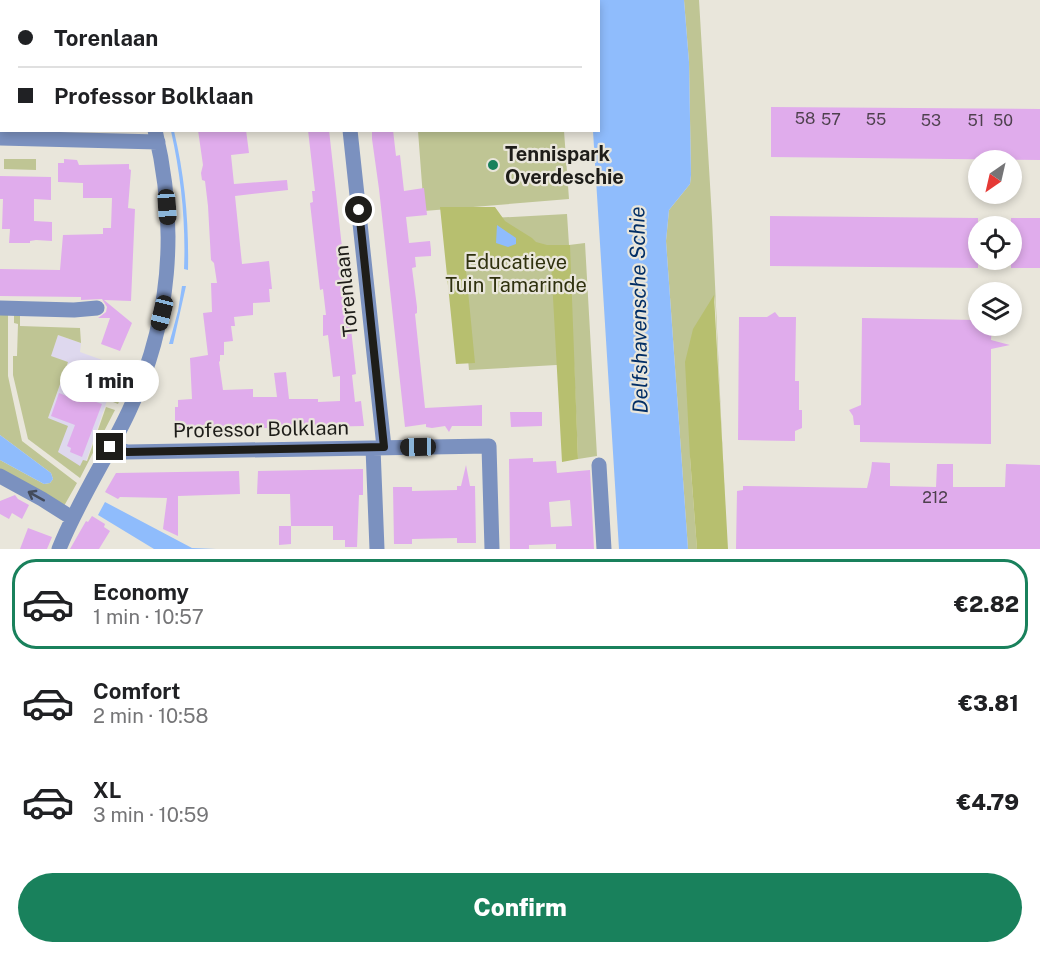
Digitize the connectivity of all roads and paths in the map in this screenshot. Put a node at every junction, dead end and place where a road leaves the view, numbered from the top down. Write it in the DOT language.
graph roads {
  1 [pos="350,132"];
  2 [pos="157,136"];
  3 [pos="0,138"];
  4 [pos="0,308"];
  5 [pos="97,308"];
  6 [pos="110,447"];
  7 [pos="379,448"];
  8 [pos="599,465"];
  9 [pos="0,476"];
  10 [pos="72,518"];
  11 [pos="59,549"];
  12 [pos="377,549"];
  13 [pos="492,549"];
  14 [pos="604,549"];
  1 -- 7 [label="street, Torenlaan"];
  2 -- 3 [label="street"];
  2 -- 6 [label="street"];
  4 -- 5 [label="street"];
  6 -- 7 [label="street, Professor Bolklaan"];
  6 -- 10 [label="street"];
  7 -- 12 [label="street, Torenlaan"];
  7 -- 13 [label="street, Professor Bolklaan"];
  8 -- 14 [label="street"];
  10 -- 9 [label="street, one-way"];
  10 -- 11 [label="street"];
}
